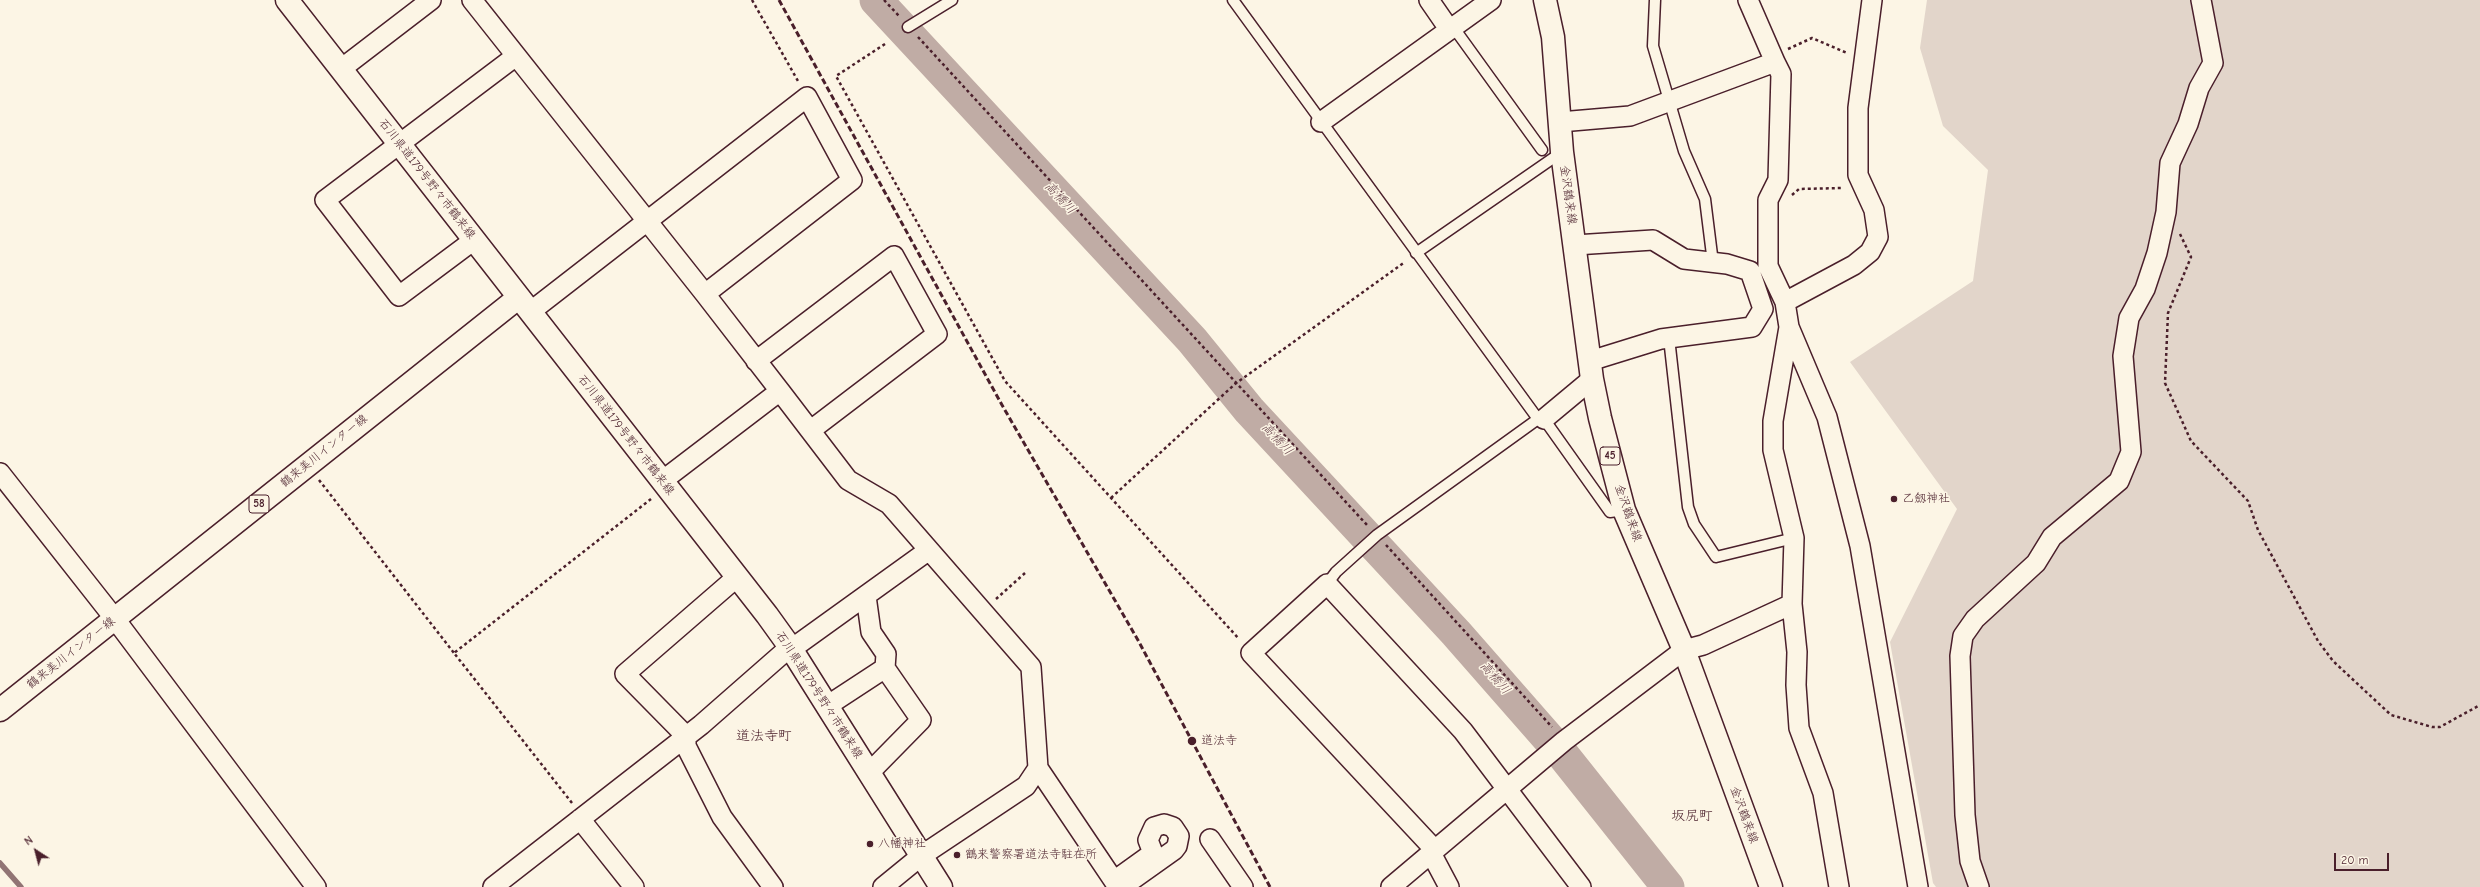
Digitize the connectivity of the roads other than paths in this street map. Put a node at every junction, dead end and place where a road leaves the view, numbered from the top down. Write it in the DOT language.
graph roads {
  1 [pos="287,0"];
  2 [pos="431,0"];
  3 [pos="472,0"];
  4 [pos="952,0"];
  5 [pos="1233,0"];
  6 [pos="1429,0"];
  7 [pos="1491,0"];
  8 [pos="1545,0"];
  9 [pos="1655,0"];
  10 [pos="1748,0"];
  11 [pos="1872,0"];
  12 [pos="2201,0"];
  13 [pos="908,27"];
  14 [pos="1452,28"];
  15 [pos="516,56"];
  16 [pos="1775,62"];
  17 [pos="341,69"];
  18 [pos="1668,102"];
  19 [pos="1321,122"];
  20 [pos="1560,122"];
  21 [pos="399,143"];
  22 [pos="1552,151"];
  23 [pos="648,222"];
  24 [pos="474,240"];
  25 [pos="1575,245"];
  26 [pos="1416,253"];
  27 [pos="1713,263"];
  28 [pos="705,294"];
  29 [pos="1785,302"];
  30 [pos="524,305"];
  31 [pos="1789,327"];
  32 [pos="1669,338"];
  33 [pos="756,361"];
  34 [pos="1591,370"];
  35 [pos="780,391"];
  36 [pos="1541,419"];
  37 [pos="811,430"];
  38 [pos="0,473"];
  39 [pos="664,484"];
  40 [pos="1624,510"];
  41 [pos="1794,538"];
  42 [pos="929,550"];
  43 [pos="737,577"];
  44 [pos="1327,584"];
  45 [pos="866,596"];
  46 [pos="1792,604"];
  47 [pos="115,619"];
  48 [pos="790,648"];
  49 [pos="1684,650"];
  50 [pos="885,668"];
  51 [pos="827,706"];
  52 [pos="0,710"];
  53 [pos="686,736"];
  54 [pos="1038,768"];
  55 [pos="869,773"];
  56 [pos="1507,789"];
  57 [pos="580,819"];
  58 [pos="1210,839"];
  59 [pos="1433,851"];
  60 [pos="921,856"];
  61 [pos="1118,885"];
  62 [pos="316,887"];
  63 [pos="493,887"];
  64 [pos="634,887"];
  65 [pos="773,887"];
  66 [pos="883,887"];
  67 [pos="941,887"];
  68 [pos="1243,887"];
  69 [pos="1391,887"];
  70 [pos="1448,887"];
  71 [pos="1581,887"];
  72 [pos="1771,887"];
  73 [pos="1839,887"];
  74 [pos="1918,887"];
  75 [pos="1978,887"];
  1 -- 17 [label="main road, 石川県道179号野々市鶴来線"];
  2 -- 17 [label="street"];
  3 -- 15 [label="street"];
  4 -- 13 [label="lane"];
  5 -- 19 [label="lane"];
  6 -- 14 [label="street"];
  7 -- 14 [label="street"];
  8 -- 20 [label="main road, 金沢鶴来線 / 45"];
  9 -- 18 [label="lane"];
  10 -- 16 [label="street"];
  11 -- 29 [label="street"];
  12 -- 75 [label="street"];
  14 -- 19 [label="street"];
  14 -- 22 [label="lane"];
  15 -- 21 [label="street"];
  15 -- 23 [label="street"];
  16 -- 18 [label="street"];
  16 -- 29 [label="street"];
  17 -- 21 [label="main road, 石川県道179号野々市鶴来線"];
  18 -- 20 [label="street"];
  18 -- 27 [label="lane"];
  19 -- 26 [label="lane"];
  20 -- 22 [label="main road, 金沢鶴来線 / 45"];
  21 -- 24 [label="main road, 石川県道179号野々市鶴来線"];
  21 -- 24 [label="street"];
  22 -- 25 [label="main road, 金沢鶴来線 / 45"];
  22 -- 26 [label="lane"];
  23 -- 28 [label="street"];
  23 -- 28 [label="street"];
  23 -- 30 [label="street"];
  24 -- 30 [label="main road, 石川県道179号野々市鶴来線"];
  25 -- 27 [label="street"];
  25 -- 34 [label="main road, 金沢鶴来線 / 45"];
  26 -- 36 [label="lane"];
  27 -- 32 [label="street"];
  28 -- 33 [label="street"];
  29 -- 31 [label="street"];
  30 -- 39 [label="main road, 石川県道179号野々市鶴来線"];
  30 -- 47 [label="main road, 鶴来美川インター線 / 58"];
  31 -- 41 [label="street"];
  31 -- 74 [label="street"];
  32 -- 34 [label="street"];
  32 -- 41 [label="lane"];
  33 -- 35 [label="street"];
  33 -- 37 [label="street"];
  34 -- 36 [label="street"];
  34 -- 40 [label="main road, 金沢鶴来線 / 45"];
  35 -- 37 [label="street"];
  35 -- 39 [label="street"];
  36 -- 40 [label="lane"];
  36 -- 44 [label="lane"];
  37 -- 42 [label="street"];
  38 -- 47 [label="street"];
  39 -- 43 [label="main road, 石川県道179号野々市鶴来線"];
  40 -- 49 [label="main road, 金沢鶴来線 / 45"];
  41 -- 46 [label="street"];
  42 -- 45 [label="street"];
  42 -- 54 [label="street"];
  43 -- 48 [label="main road, 石川県道179号野々市鶴来線"];
  43 -- 53 [label="street"];
  44 -- 56 [label="street"];
  44 -- 59 [label="street"];
  45 -- 48 [label="street"];
  45 -- 50 [label="street"];
  46 -- 49 [label="street"];
  46 -- 73 [label="street"];
  47 -- 52 [label="main road, 鶴来美川インター線 / 58"];
  47 -- 62 [label="street"];
  48 -- 51 [label="main road, 石川県道179号野々市鶴来線"];
  48 -- 53 [label="street"];
  49 -- 56 [label="street"];
  49 -- 72 [label="main road, 金沢鶴来線 / 45"];
  50 -- 51 [label="street"];
  50 -- 55 [label="street"];
  51 -- 55 [label="main road, 石川県道179号野々市鶴来線"];
  53 -- 57 [label="street"];
  53 -- 65 [label="street"];
  54 -- 60 [label="street"];
  54 -- 61 [label="street"];
  55 -- 60 [label="main road, 石川県道179号野々市鶴来線"];
  56 -- 59 [label="street"];
  56 -- 71 [label="street"];
  57 -- 63 [label="street"];
  57 -- 64 [label="street"];
  58 -- 68 [label="street"];
  59 -- 69 [label="street"];
  59 -- 70 [label="street"];
  60 -- 66 [label="street"];
  60 -- 67 [label="main road, 石川県道179号野々市鶴来線"];
}
